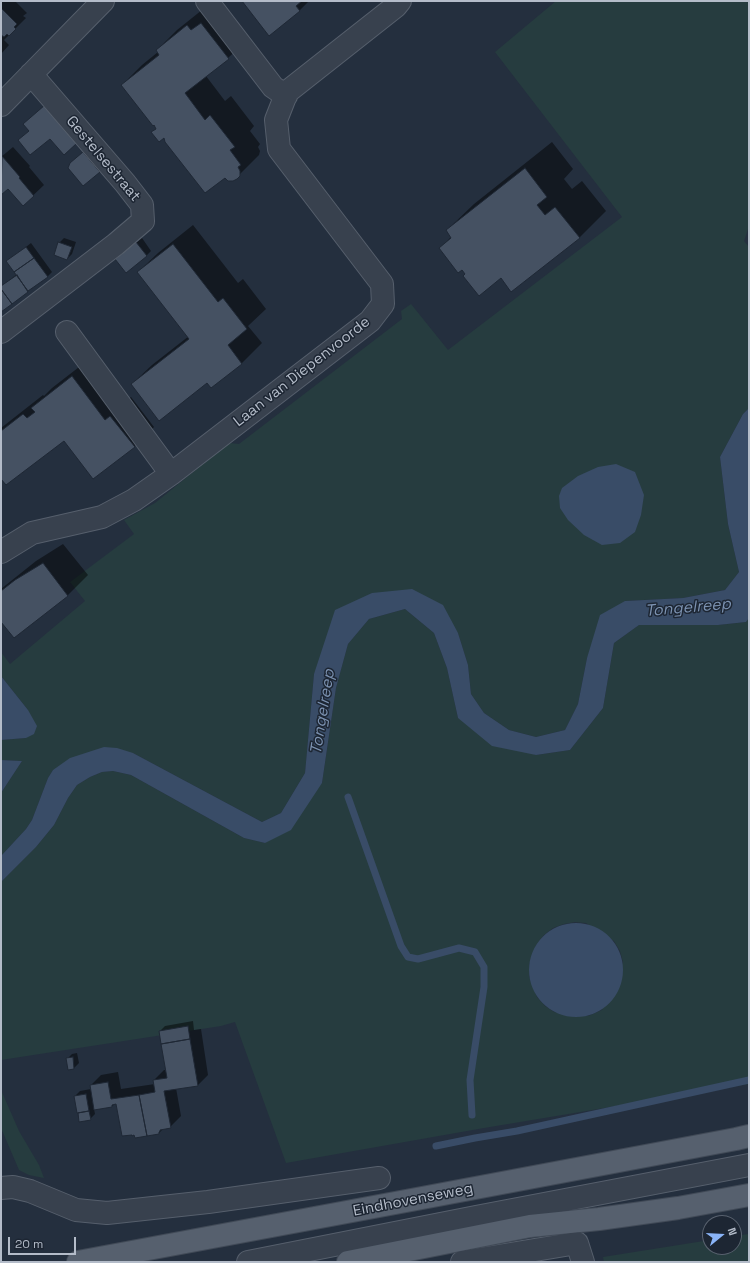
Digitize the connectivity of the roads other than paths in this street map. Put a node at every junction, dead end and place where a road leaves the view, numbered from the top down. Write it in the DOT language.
graph roads {
  1 [pos="104,1"];
  2 [pos="207,1"];
  3 [pos="400,1"];
  4 [pos="32,74"];
  5 [pos="286,96"];
  6 [pos="1,105"];
  7 [pos="1,332"];
  8 [pos="67,332"];
  9 [pos="171,474"];
  10 [pos="1,552"];
  11 [pos="749,1136"];
  12 [pos="749,1165"];
  13 [pos="379,1178"];
  14 [pos="1,1188"];
  15 [pos="749,1195"];
  16 [pos="580,1253"];
  17 [pos="78,1262"];
  18 [pos="248,1262"];
  19 [pos="348,1262"];
  20 [pos="462,1262"];
  1 -- 4 [label="street"];
  2 -- 5 [label="street"];
  3 -- 5 [label="street, Laan van Diepenvoorde"];
  4 -- 6 [label="street"];
  4 -- 7 [label="street, Gestelsestraat"];
  5 -- 9 [label="street, Laan van Diepenvoorde"];
  8 -- 9 [label="street"];
  9 -- 10 [label="street, Laan van Diepenvoorde"];
  11 -- 17 [label="main road, Eindhovenseweg"];
  12 -- 18 [label="street, Eindhovenseweg"];
  13 -- 14 [label="street, Eindhovenseweg"];
  15 -- 19 [label="main road"];
  16 -- 20 [label="street"];
}
